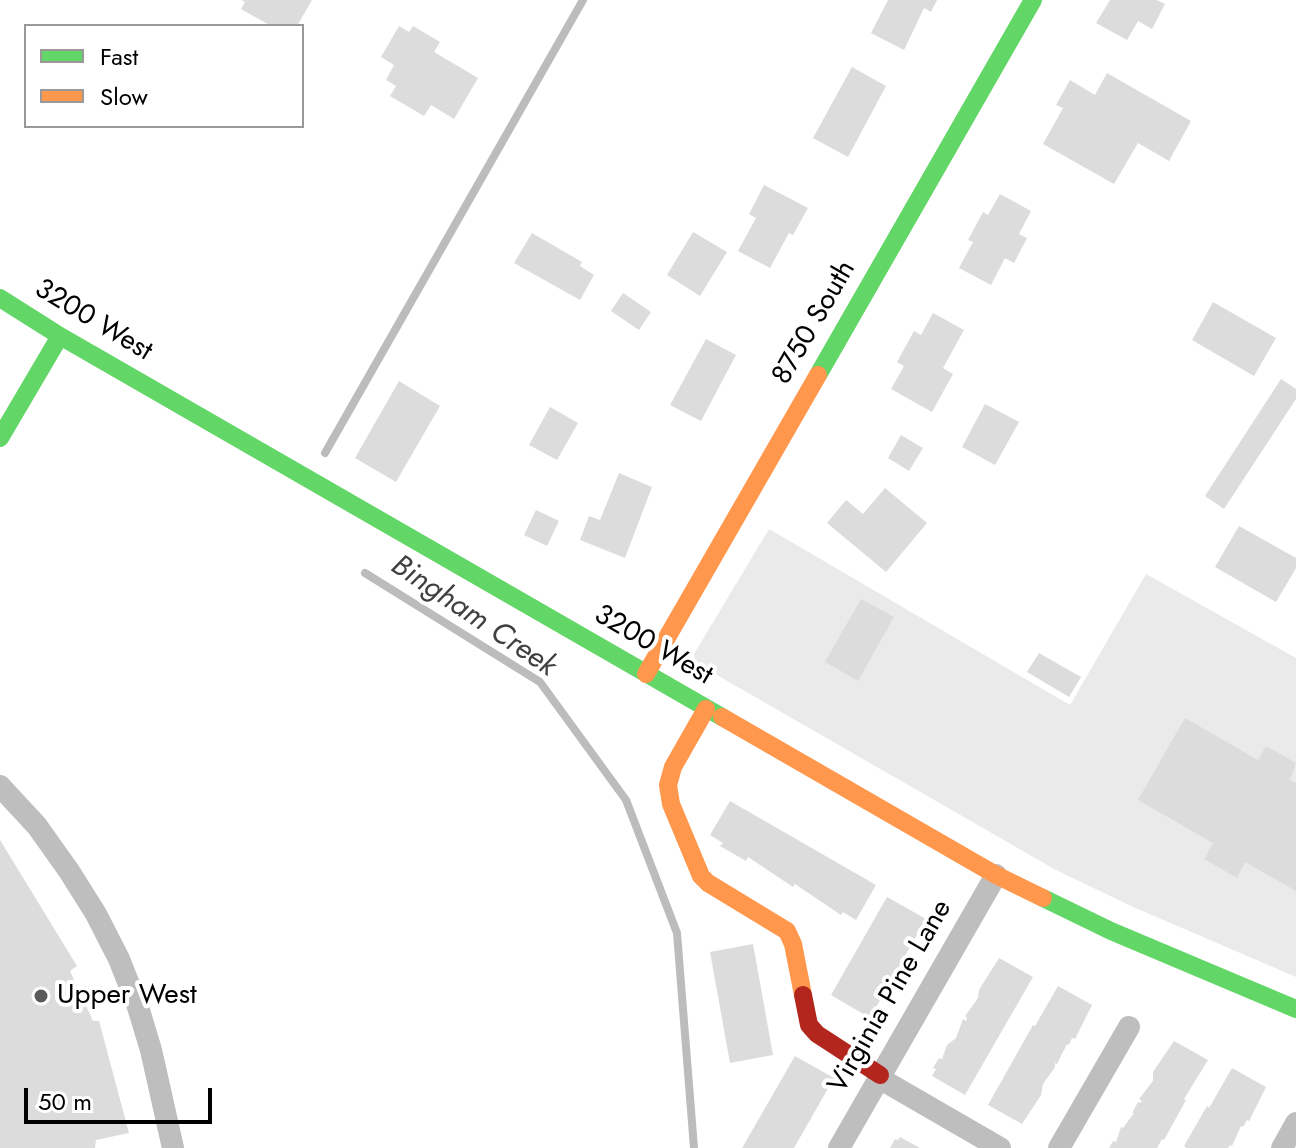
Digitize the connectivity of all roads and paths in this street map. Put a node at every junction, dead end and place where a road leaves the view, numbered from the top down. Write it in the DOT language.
graph roads {
  1 [pos="1033,0"];
  2 [pos="0,298"];
  3 [pos="60,336"];
  4 [pos="0,438"];
  5 [pos="646,674"];
  6 [pos="706,709"];
  7 [pos="0,786"];
  8 [pos="996,875"];
  9 [pos="1296,1009"];
  10 [pos="1129,1027"];
  11 [pos="880,1077"];
  12 [pos="1296,1123"];
  13 [pos="173,1148"];
  14 [pos="839,1148"];
  15 [pos="1000,1148"];
  16 [pos="1059,1148"];
  17 [pos="1282,1148"];
  1 -- 5 [label="street, 8750 South"];
  2 -- 3 [label="street, 3200 West"];
  3 -- 4 [label="street"];
  3 -- 5 [label="street, 3200 West"];
  5 -- 6 [label="street, 3200 West"];
  6 -- 8 [label="street, 3200 West"];
  6 -- 11 [label="street"];
  7 -- 13 [label="street"];
  8 -- 9 [label="street, 3200 West"];
  8 -- 11 [label="street, Virginia Pine Lane"];
  10 -- 16 [label="street"];
  11 -- 14 [label="street, Virginia Pine Lane"];
  11 -- 15 [label="street"];
  12 -- 17 [label="street"];
}
